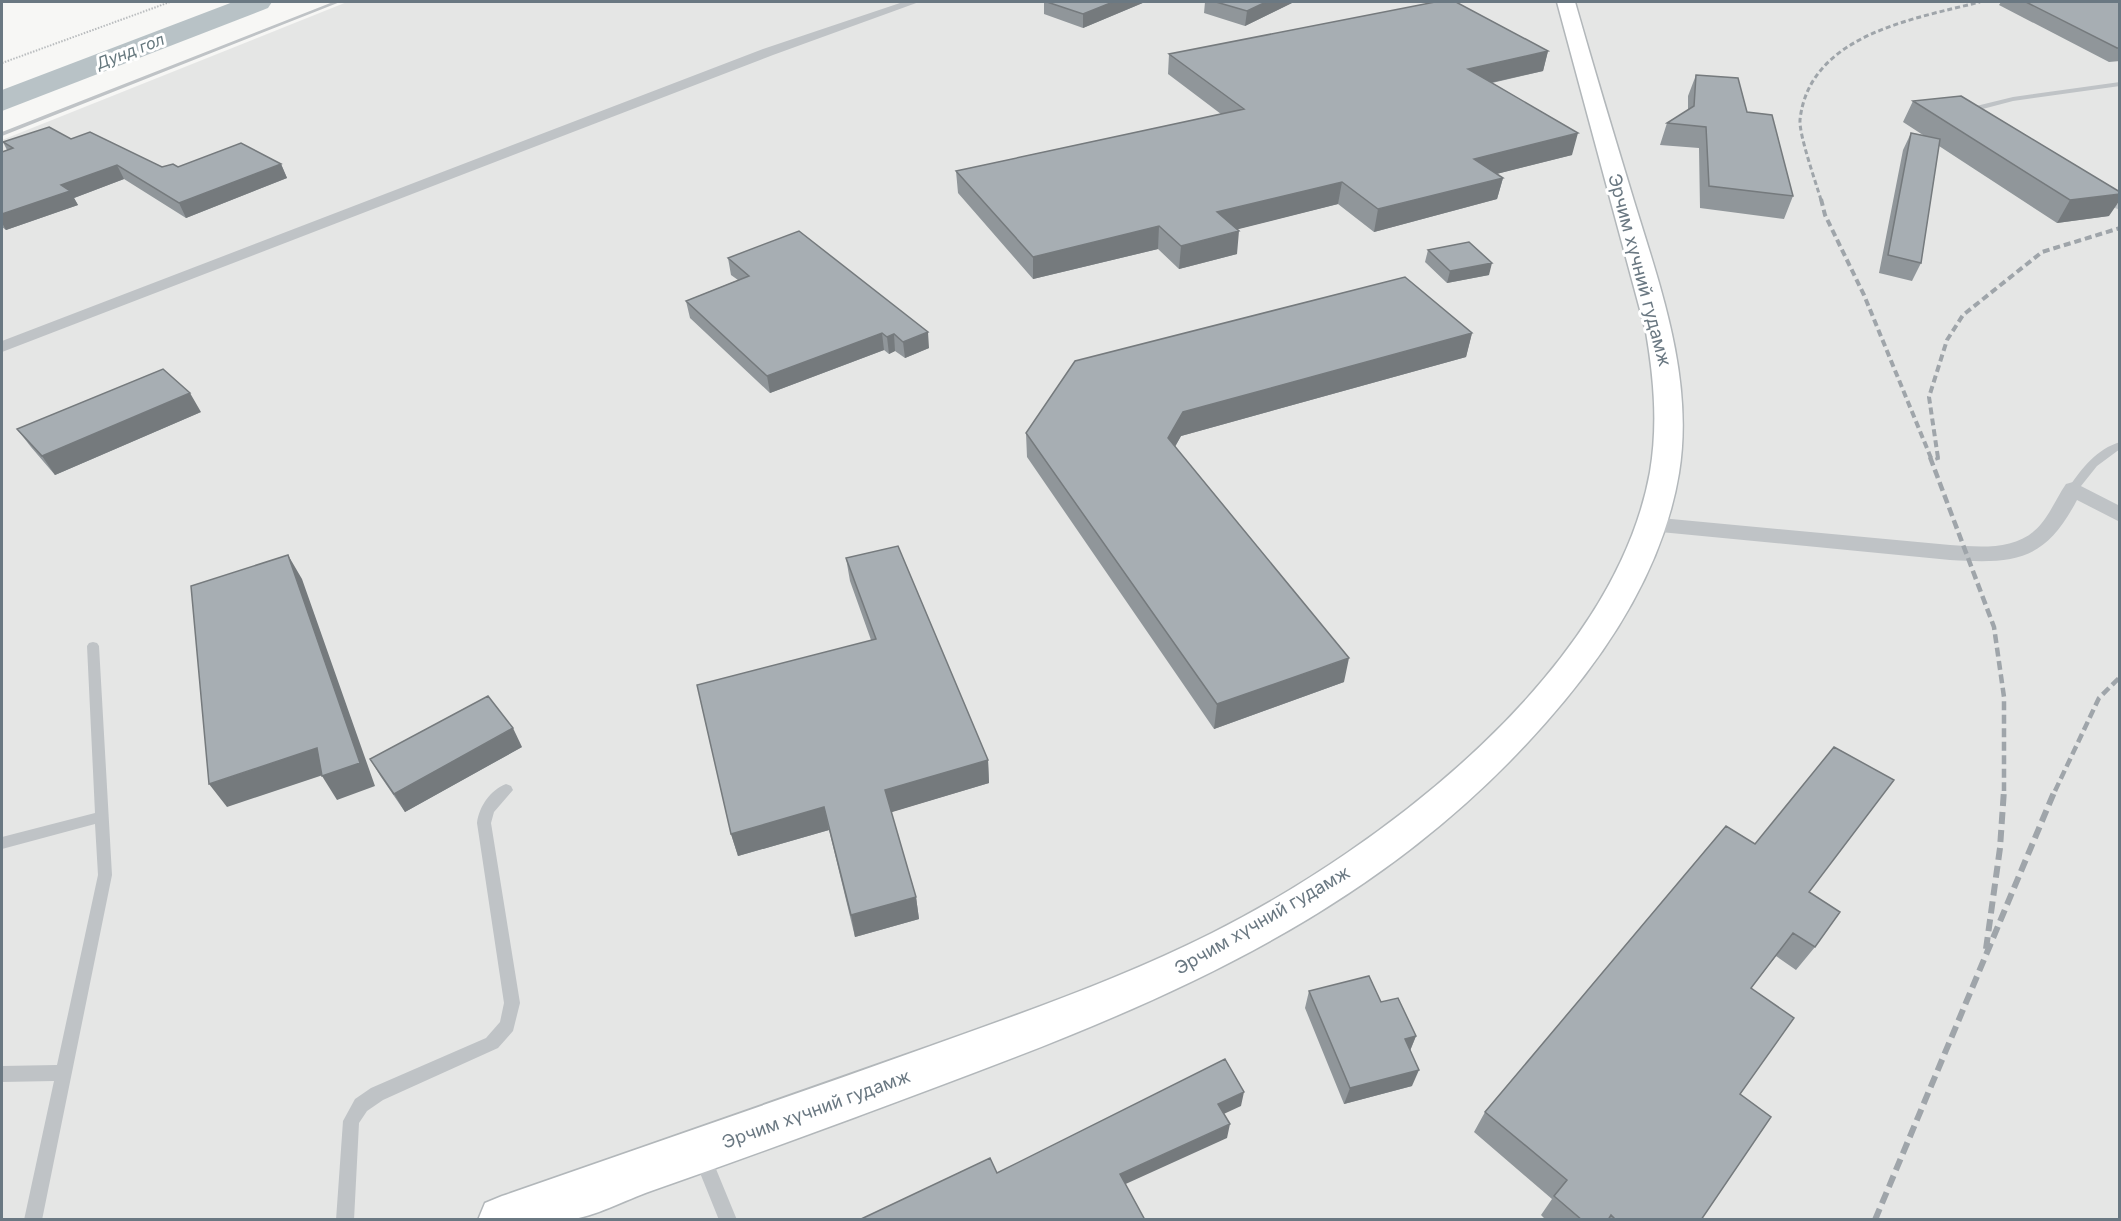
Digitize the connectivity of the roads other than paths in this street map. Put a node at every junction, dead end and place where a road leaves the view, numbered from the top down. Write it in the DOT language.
graph roads {
  1 [pos="337,2"];
  2 [pos="913,2"];
  3 [pos="1566,2"];
  4 [pos="2120,84"];
  5 [pos="1975,125"];
  6 [pos="2,134"];
  7 [pos="2090,193"];
  8 [pos="2120,208"];
  9 [pos="2,347"];
  10 [pos="2120,445"];
  11 [pos="2073,489"];
  12 [pos="2120,515"];
  13 [pos="1650,524"];
  14 [pos="93,646"];
  15 [pos="506,790"];
  16 [pos="102,817"];
  17 [pos="2,843"];
  18 [pos="63,1073"];
  19 [pos="2,1074"];
  20 [pos="700,1151"];
  21 [pos="33,1220"];
  22 [pos="345,1220"];
  23 [pos="502,1220"];
  24 [pos="728,1220"];
  1 -- 6 [label="lane"];
  2 -- 9 [label="street"];
  3 -- 13 [label="main road, Эрчим хүчний гудамж"];
  4 -- 5 [label="lane"];
  7 -- 8 [label="lane"];
  10 -- 11 [label="lane"];
  11 -- 12 [label="street"];
  11 -- 13 [label="street"];
  13 -- 20 [label="main road, Эрчим хүчний гудамж"];
  14 -- 16 [label="lane"];
  15 -- 22 [label="lane"];
  16 -- 17 [label="lane"];
  16 -- 18 [label="lane"];
  18 -- 19 [label="lane"];
  18 -- 21 [label="lane"];
  20 -- 23 [label="main road, Эрчим хүчний гудамж"];
  20 -- 24 [label="lane"];
}
